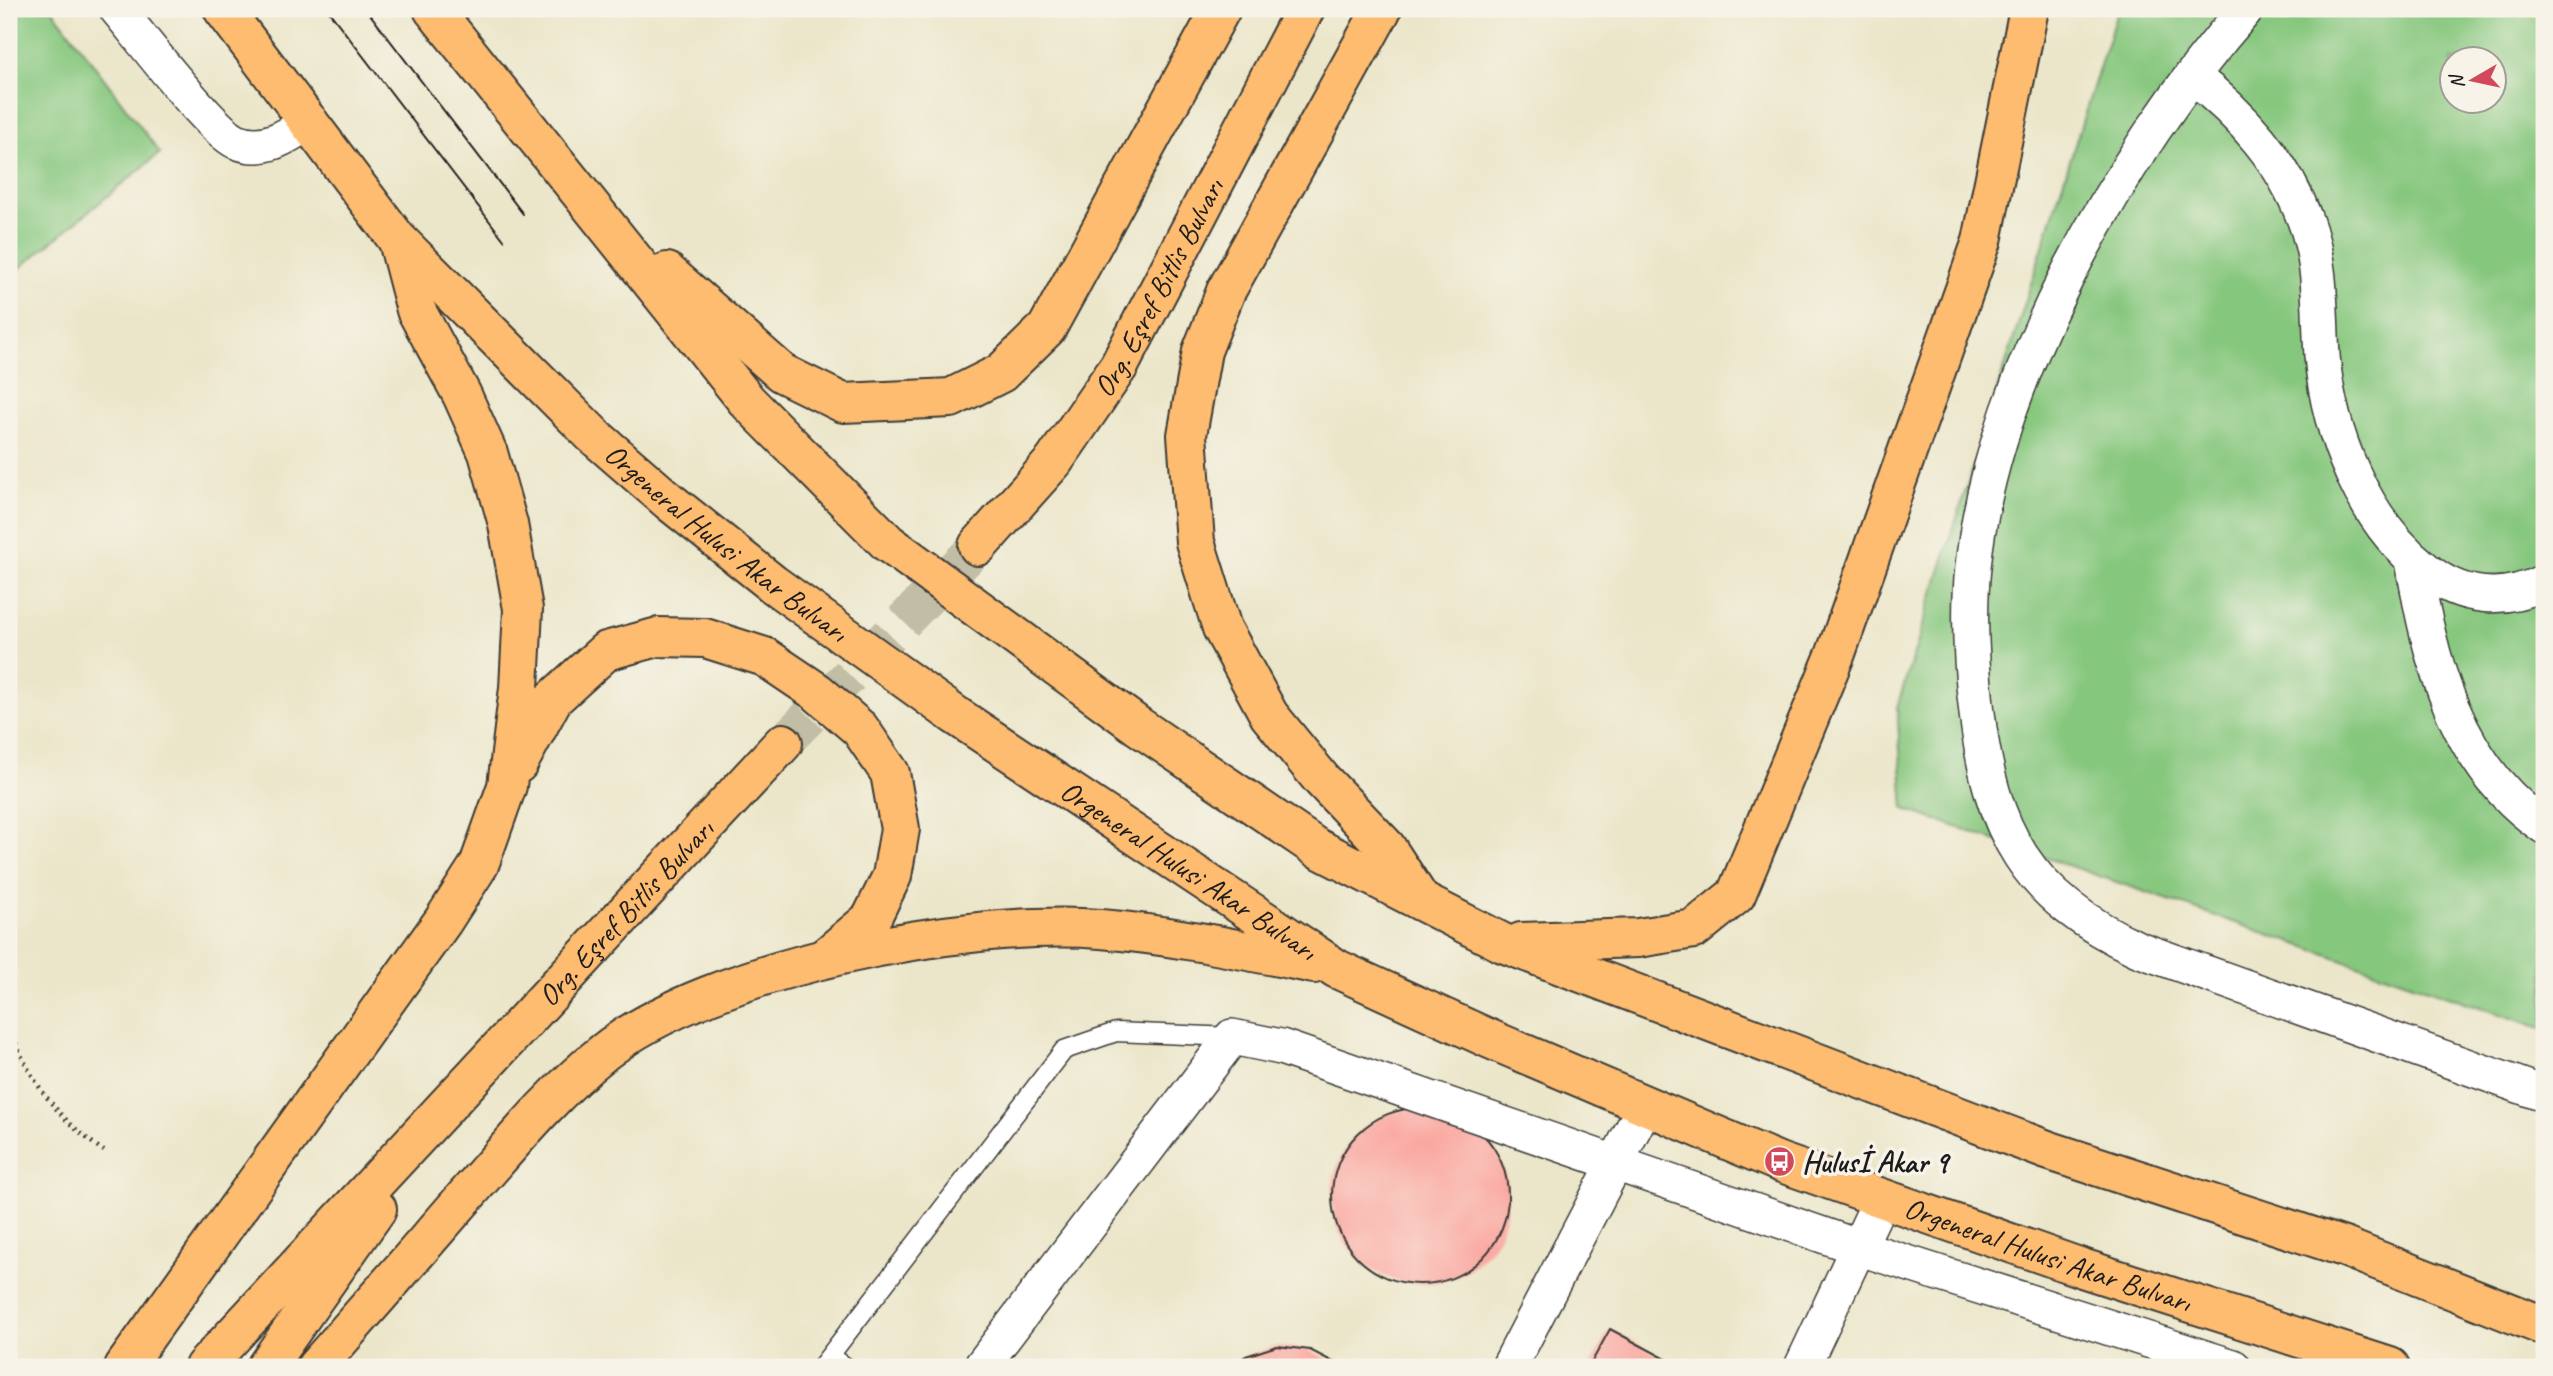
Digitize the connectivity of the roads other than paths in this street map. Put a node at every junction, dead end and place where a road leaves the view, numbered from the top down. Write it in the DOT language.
graph roads {
  1 [pos="117,9"];
  2 [pos="203,9"];
  3 [pos="223,9"];
  4 [pos="1221,9"];
  5 [pos="1305,9"];
  6 [pos="1382,9"];
  7 [pos="2029,9"];
  8 [pos="2246,9"];
  9 [pos="434,10"];
  10 [pos="2192,76"];
  11 [pos="288,91"];
  12 [pos="310,121"];
  13 [pos="594,206"];
  14 [pos="397,239"];
  15 [pos="978,546"];
  16 [pos="2413,560"];
  17 [pos="2544,582"];
  18 [pos="783,743"];
  19 [pos="507,786"];
  20 [pos="2544,826"];
  21 [pos="1422,903"];
  22 [pos="1503,943"];
  23 [pos="822,960"];
  24 [pos="1337,969"];
  25 [pos="1232,1037"];
  26 [pos="467,1082"];
  27 [pos="2544,1094"];
  28 [pos="1645,1106"];
  29 [pos="1615,1164"];
  30 [pos="1882,1197"];
  31 [pos="1860,1248"];
  32 [pos="2544,1326"];
  33 [pos="826,1361"];
  34 [pos="124,1367"];
  35 [pos="204,1367"];
  36 [pos="266,1367"];
  37 [pos="316,1367"];
  38 [pos="845,1367"];
  39 [pos="981,1367"];
  40 [pos="1508,1367"];
  41 [pos="1802,1367"];
  42 [pos="2233,1367"];
  43 [pos="2390,1367"];
  1 -- 12 [label="street"];
  2 -- 11 [label="main road"];
  3 -- 11 [label="main road, Orgeneral Hulusi Akar Bulvarı"];
  4 -- 13 [label="main road"];
  5 -- 15 [label="main road, Org. Eşref Bitlis Bulvarı"];
  6 -- 21 [label="main road"];
  7 -- 22 [label="main road"];
  8 -- 10 [label="street"];
  9 -- 13 [label="main road"];
  10 -- 16 [label="street"];
  10 -- 27 [label="street"];
  11 -- 12 [label="main road, Orgeneral Hulusi Akar Bulvarı"];
  12 -- 14 [label="main road, Orgeneral Hulusi Akar Bulvarı"];
  13 -- 21 [label="main road"];
  14 -- 19 [label="main road"];
  14 -- 24 [label="main road, Orgeneral Hulusi Akar Bulvarı"];
  16 -- 17 [label="street"];
  16 -- 20 [label="street"];
  18 -- 26 [label="main road, Org. Eşref Bitlis Bulvarı"];
  19 -- 23 [label="main road"];
  19 -- 34 [label="main road"];
  21 -- 22 [label="main road"];
  22 -- 32 [label="main road"];
  23 -- 24 [label="main road"];
  23 -- 37 [label="main road"];
  24 -- 28 [label="main road, Orgeneral Hulusi Akar Bulvarı"];
  25 -- 29 [label="street"];
  25 -- 33 [label="lane"];
  25 -- 39 [label="street"];
  26 -- 35 [label="main road, Org. Eşref Bitlis Bulvarı"];
  26 -- 36 [label="main road, Org. Eşref Bitlis Bulvarı"];
  28 -- 29 [label="street"];
  28 -- 30 [label="main road, Orgeneral Hulusi Akar Bulvarı"];
  29 -- 31 [label="street"];
  29 -- 40 [label="street"];
  30 -- 31 [label="street"];
  30 -- 43 [label="main road, Orgeneral Hulusi Akar Bulvarı"];
  31 -- 41 [label="street"];
  31 -- 42 [label="street"];
  33 -- 38 [label="lane"];
}
